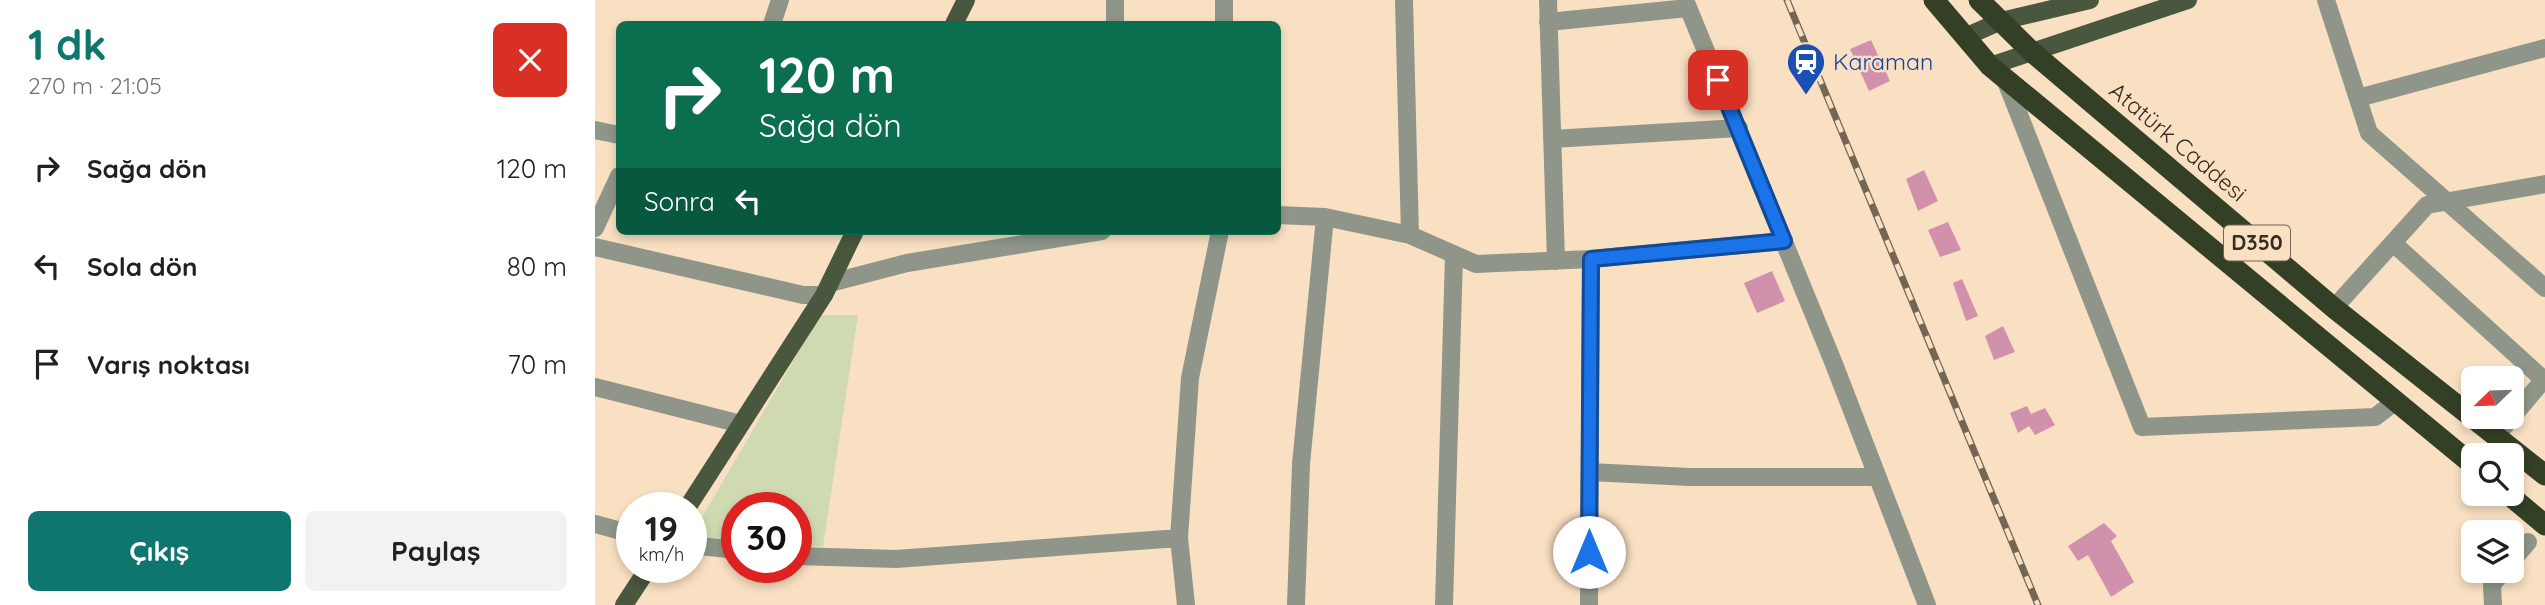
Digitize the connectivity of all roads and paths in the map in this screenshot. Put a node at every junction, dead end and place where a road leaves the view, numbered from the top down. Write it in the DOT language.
graph roads {
  1 [pos="780,0"];
  2 [pos="966,0"];
  3 [pos="1115,0"];
  4 [pos="1224,0"];
  5 [pos="1405,0"];
  6 [pos="1548,0"];
  7 [pos="1934,0"];
  8 [pos="1979,0"];
  9 [pos="2090,0"];
  10 [pos="2188,0"];
  11 [pos="2326,0"];
  12 [pos="1686,4"];
  13 [pos="2001,20"];
  14 [pos="773,21"];
  15 [pos="956,21"];
  16 [pos="1115,21"];
  17 [pos="1224,21"];
  18 [pos="1548,22"];
  19 [pos="1965,37"];
  20 [pos="2545,48"];
  21 [pos="2032,52"];
  22 [pos="1997,73"];
  23 [pos="2358,98"];
  24 [pos="1739,128"];
  25 [pos="595,130"];
  26 [pos="616,134"];
  27 [pos="1552,139"];
  28 [pos="616,182"];
  29 [pos="2545,184"];
  30 [pos="2443,201"];
  31 [pos="1281,215"];
  32 [pos="1325,217"];
  33 [pos="595,228"];
  34 [pos="853,235"];
  35 [pos="1078,235"];
  36 [pos="1219,235"];
  37 [pos="1410,235"];
  38 [pos="1784,241"];
  39 [pos="2393,243"];
  40 [pos="595,247"];
  41 [pos="1454,255"];
  42 [pos="1591,259"];
  43 [pos="1556,261"];
  44 [pos="2545,288"];
  45 [pos="827,289"];
  46 [pos="2334,308"];
  47 [pos="2544,379"];
  48 [pos="595,387"];
  49 [pos="2396,401"];
  50 [pos="741,424"];
  51 [pos="2497,435"];
  52 [pos="2461,455"];
  53 [pos="1590,472"];
  54 [pos="2545,475"];
  55 [pos="1877,477"];
  56 [pos="697,492"];
  57 [pos="2522,506"];
  58 [pos="595,524"];
  59 [pos="2545,525"];
  60 [pos="616,530"];
  61 [pos="1179,538"];
  62 [pos="2528,542"];
  63 [pos="2524,547"];
  64 [pos="812,556"];
  65 [pos="638,583"];
  66 [pos="2493,583"];
  67 [pos="624,605"];
  68 [pos="1186,605"];
  69 [pos="1296,605"];
  70 [pos="1444,605"];
  71 [pos="1589,605"];
  72 [pos="1927,605"];
  73 [pos="2493,605"];
  1 -- 14 [label="street"];
  2 -- 15 [label="main road"];
  3 -- 16 [label="street"];
  4 -- 17 [label="street"];
  5 -- 37 [label="street"];
  6 -- 18 [label="street"];
  7 -- 19 [label="highway, D350"];
  8 -- 13 [label="highway, Atatürk Caddesi / D350"];
  9 -- 13 [label="main road"];
  10 -- 21 [label="main road"];
  11 -- 23 [label="street"];
  12 -- 18 [label="street"];
  12 -- 24 [label="street"];
  13 -- 19 [label="main road"];
  13 -- 21 [label="highway, Atatürk Caddesi / D350"];
  18 -- 27 [label="street"];
  19 -- 22 [label="highway, D350"];
  20 -- 23 [label="street"];
  21 -- 22 [label="main road"];
  21 -- 46 [label="highway, Atatürk Caddesi / D350"];
  22 -- 49 [label="highway, D350"];
  22 -- 49 [label="street"];
  23 -- 30 [label="street"];
  24 -- 27 [label="street"];
  24 -- 38 [label="street"];
  25 -- 26 [label="street"];
  27 -- 43 [label="street"];
  28 -- 33 [label="street"];
  29 -- 30 [label="street"];
  30 -- 39 [label="street"];
  30 -- 44 [label="street"];
  31 -- 32 [label="street"];
  32 -- 37 [label="street"];
  32 -- 69 [label="street"];
  34 -- 45 [label="main road"];
  35 -- 45 [label="street"];
  36 -- 61 [label="street"];
  37 -- 41 [label="street"];
  38 -- 42 [label="street"];
  38 -- 55 [label="street"];
  39 -- 46 [label="street"];
  39 -- 47 [label="street"];
  40 -- 45 [label="street"];
  41 -- 43 [label="street"];
  41 -- 70 [label="street"];
  42 -- 43 [label="street"];
  42 -- 53 [label="street"];
  45 -- 50 [label="main road"];
  46 -- 51 [label="highway, Atatürk Caddesi / D350"];
  47 -- 51 [label="street"];
  48 -- 50 [label="street"];
  49 -- 52 [label="highway, D350"];
  50 -- 56 [label="main road"];
  51 -- 54 [label="highway, Atatürk Caddesi / D350"];
  53 -- 55 [label="street"];
  53 -- 71 [label="street"];
  55 -- 72 [label="street"];
  57 -- 59 [label="highway"];
  58 -- 60 [label="street"];
  61 -- 64 [label="street"];
  61 -- 68 [label="street"];
  62 -- 63 [label="street"];
  65 -- 67 [label="main road"];
  66 -- 73 [label="street"];
}
